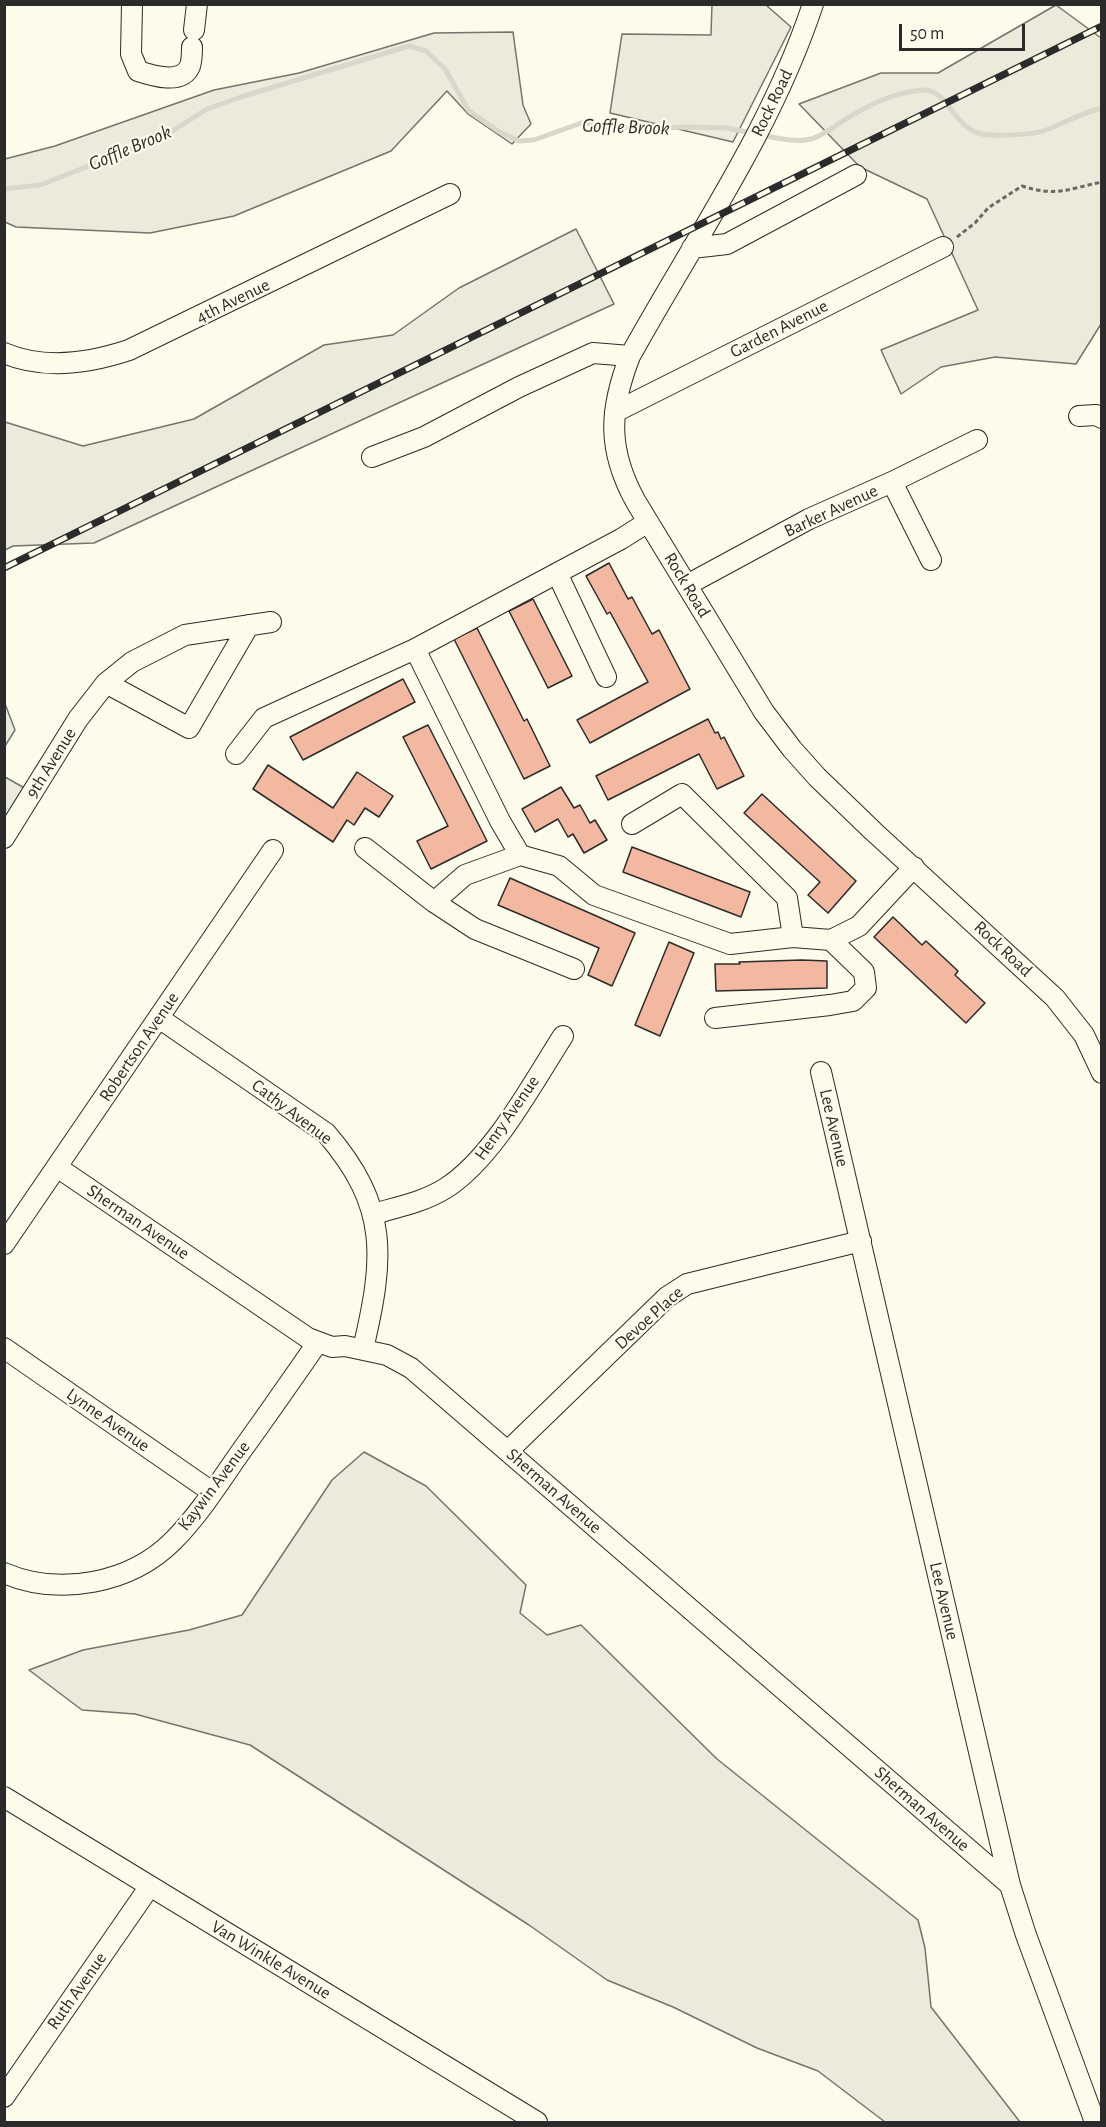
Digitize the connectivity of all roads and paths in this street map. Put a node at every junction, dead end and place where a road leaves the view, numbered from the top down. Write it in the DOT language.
graph roads {
  1 [pos="132,4"];
  2 [pos="197,4"];
  3 [pos="813,4"];
  4 [pos="856,175"];
  5 [pos="1101,182"];
  6 [pos="450,194"];
  7 [pos="944,247"];
  8 [pos="692,248"];
  9 [pos="4,353"];
  10 [pos="630,356"];
  11 [pos="615,412"];
  12 [pos="1079,416"];
  13 [pos="1101,418"];
  14 [pos="977,440"];
  15 [pos="372,457"];
  16 [pos="892,482"];
  17 [pos="648,522"];
  18 [pos="931,560"];
  19 [pos="557,573"];
  20 [pos="687,585"];
  21 [pos="272,622"];
  22 [pos="249,626"];
  23 [pos="415,649"];
  24 [pos="606,677"];
  25 [pos="106,683"];
  26 [pos="236,754"];
  27 [pos="632,824"];
  28 [pos="4,838"];
  29 [pos="365,848"];
  30 [pos="273,850"];
  31 [pos="520,855"];
  32 [pos="914,867"];
  33 [pos="434,902"];
  34 [pos="793,937"];
  35 [pos="831,940"];
  36 [pos="574,969"];
  37 [pos="159,1018"];
  38 [pos="715,1018"];
  39 [pos="563,1036"];
  40 [pos="821,1072"];
  41 [pos="1101,1073"];
  42 [pos="57,1167"];
  43 [pos="373,1214"];
  44 [pos="861,1241"];
  45 [pos="4,1244"];
  46 [pos="318,1342"];
  47 [pos="4,1348"];
  48 [pos="363,1349"];
  49 [pos="508,1451"];
  50 [pos="212,1492"];
  51 [pos="4,1573"];
  52 [pos="4,1797"];
  53 [pos="1010,1885"];
  54 [pos="150,1886"];
  55 [pos="4,2097"];
  56 [pos="537,2122"];
  57 [pos="1095,2122"];
  1 -- 2 [label="street"];
  3 -- 8 [label="street, Rock Road"];
  4 -- 8 [label="street"];
  5 -- 7 [label="path"];
  6 -- 9 [label="street, 4th Avenue"];
  7 -- 11 [label="street, Garden Avenue"];
  8 -- 10 [label="street, Rock Road"];
  10 -- 11 [label="street, Rock Road"];
  10 -- 15 [label="street"];
  11 -- 17 [label="street, Rock Road"];
  12 -- 13 [label="street"];
  14 -- 16 [label="street, Barker Avenue"];
  16 -- 18 [label="street"];
  16 -- 20 [label="street, Barker Avenue"];
  17 -- 19 [label="street"];
  17 -- 20 [label="street, Rock Road"];
  19 -- 23 [label="street"];
  19 -- 24 [label="street"];
  20 -- 32 [label="street, Rock Road"];
  21 -- 22 [label="street, 9th Avenue"];
  22 -- 25 [label="street, 9th Avenue"];
  22 -- 25 [label="street"];
  23 -- 26 [label="street"];
  23 -- 31 [label="street"];
  25 -- 28 [label="street, 9th Avenue"];
  27 -- 34 [label="street"];
  29 -- 33 [label="street"];
  30 -- 37 [label="street, Robertson Avenue"];
  31 -- 33 [label="street"];
  31 -- 34 [label="street"];
  32 -- 35 [label="street"];
  32 -- 41 [label="street, Rock Road"];
  33 -- 36 [label="street"];
  34 -- 35 [label="street"];
  35 -- 38 [label="street"];
  37 -- 42 [label="street, Robertson Avenue"];
  37 -- 43 [label="street, Cathy Avenue"];
  39 -- 43 [label="street, Henry Avenue"];
  40 -- 44 [label="street, Lee Avenue"];
  42 -- 45 [label="street, Robertson Avenue"];
  42 -- 46 [label="street, Sherman Avenue"];
  43 -- 48 [label="street, Cathy Avenue"];
  44 -- 49 [label="street, Devoe Place"];
  44 -- 53 [label="street, Lee Avenue"];
  46 -- 48 [label="street, Sherman Avenue"];
  46 -- 50 [label="street, Kaywin Avenue"];
  47 -- 50 [label="street, Lynne Avenue"];
  48 -- 49 [label="street, Sherman Avenue"];
  49 -- 53 [label="street, Sherman Avenue"];
  50 -- 51 [label="street, Kaywin Avenue"];
  52 -- 54 [label="street, Van Winkle Avenue"];
  53 -- 57 [label="street, Lee Avenue"];
  54 -- 55 [label="street, Ruth Avenue"];
  54 -- 56 [label="street, Van Winkle Avenue"];
}
